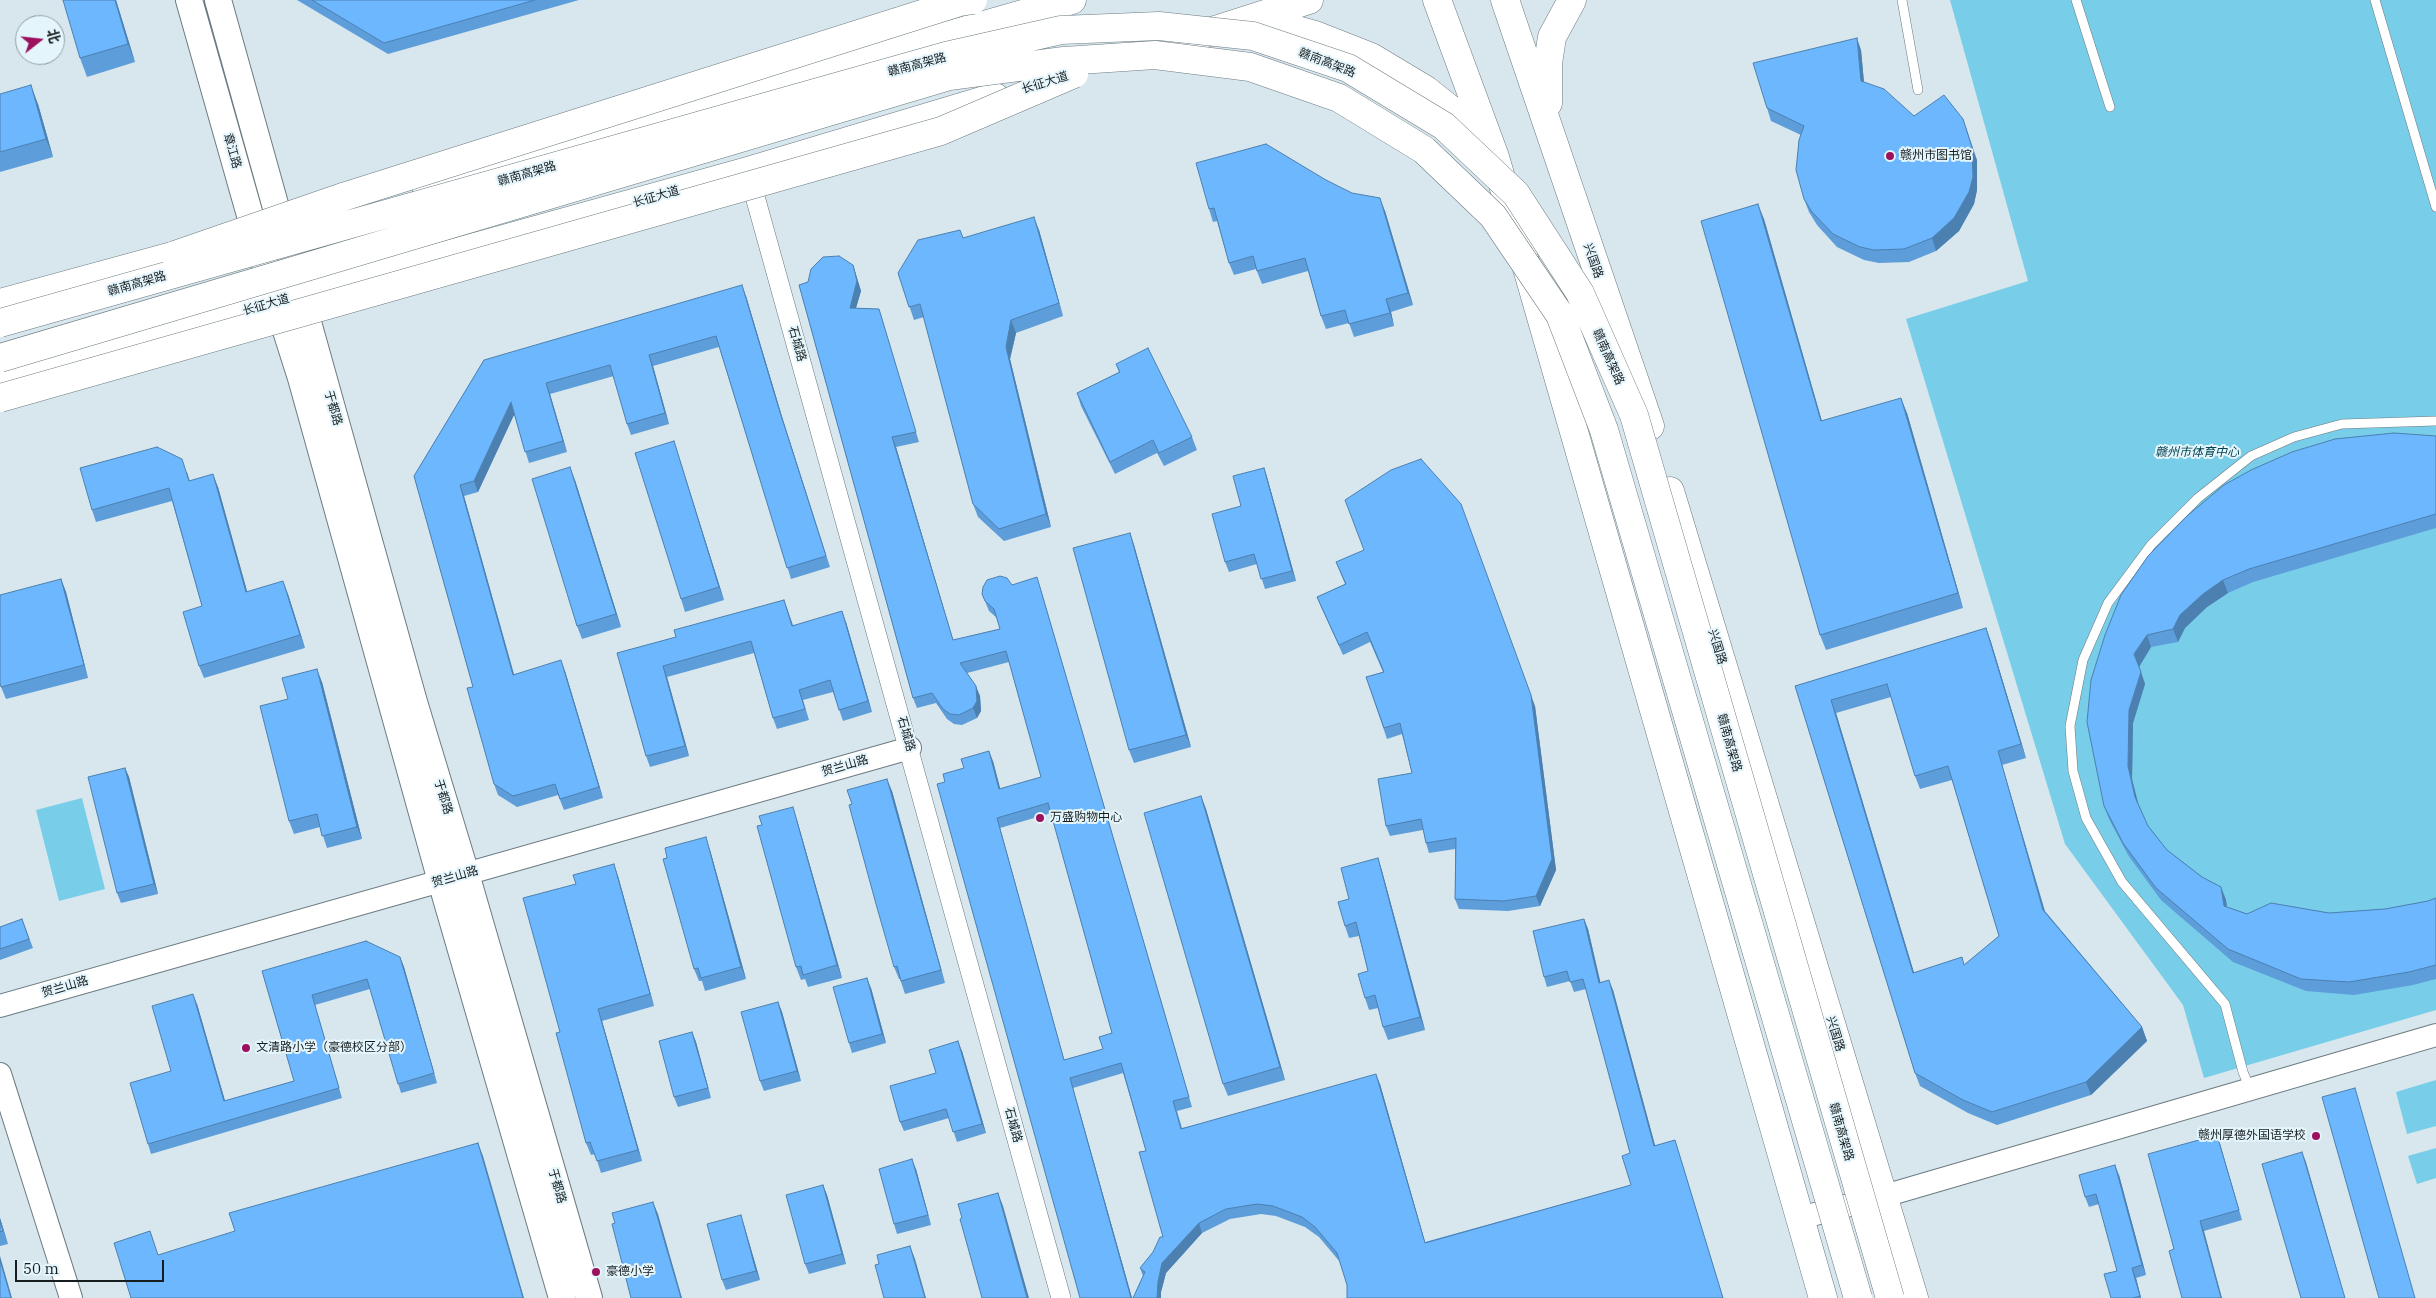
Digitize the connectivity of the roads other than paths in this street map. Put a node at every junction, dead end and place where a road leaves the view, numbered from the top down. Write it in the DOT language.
graph roads {
  1 [pos="189,0"];
  2 [pos="218,0"];
  3 [pos="974,0"];
  4 [pos="1072,0"];
  5 [pos="1309,0"];
  6 [pos="1437,0"];
  7 [pos="1506,0"];
  8 [pos="1572,0"];
  9 [pos="1902,0"];
  10 [pos="2076,0"];
  11 [pos="2375,0"];
  12 [pos="1230,24"];
  13 [pos="1074,74"];
  14 [pos="1918,90"];
  15 [pos="2110,108"];
  16 [pos="1495,157"];
  17 [pos="1560,166"];
  18 [pos="748,171"];
  19 [pos="2432,180"];
  20 [pos="2436,206"];
  21 [pos="268,230"];
  22 [pos="289,299"];
  23 [pos="0,303"];
  24 [pos="0,316"];
  25 [pos="0,323"];
  26 [pos="0,358"];
  27 [pos="0,384"];
  28 [pos="0,398"];
  29 [pos="2436,421"];
  30 [pos="910,748"];
  31 [pos="466,874"];
  32 [pos="441,881"];
  33 [pos="0,1006"];
  34 [pos="2436,1035"];
  35 [pos="0,1074"];
  36 [pos="2250,1089"];
  37 [pos="1884,1196"];
  38 [pos="1800,1218"];
  39 [pos="71,1298"];
  40 [pos="562,1298"];
  41 [pos="589,1298"];
  42 [pos="1061,1298"];
  43 [pos="1823,1298"];
  44 [pos="1858,1298"];
  45 [pos="1890,1298"];
  46 [pos="1914,1298"];
  1 -- 21 [label="main road, 章江路"];
  2 -- 21 [label="main road, 章江路"];
  3 -- 24 [label="main road, bridge"];
  4 -- 21 [label="main road"];
  5 -- 12 [label="main road, 长征大道"];
  6 -- 16 [label="main road"];
  7 -- 17 [label="main road, 兴国路"];
  8 -- 17 [label="main road"];
  9 -- 14 [label="lane"];
  10 -- 15 [label="lane"];
  11 -- 19 [label="lane"];
  12 -- 13 [label="main road, 长征大道"];
  12 -- 16 [label="main road"];
  13 -- 18 [label="main road, 长征大道"];
  13 -- 28 [label="main road, bridge"];
  16 -- 38 [label="main road"];
  17 -- 37 [label="main road, 兴国路"];
  18 -- 22 [label="main road, 长征大道"];
  18 -- 30 [label="street, 石城路"];
  19 -- 20 [label="lane"];
  21 -- 22 [label="main road, 章江路"];
  21 -- 23 [label="main road"];
  22 -- 27 [label="main road, 长征大道"];
  22 -- 31 [label="main road, 于都路"];
  22 -- 32 [label="main road, 于都路"];
  25 -- 45 [label="main road, 赣南高架路, bridge"];
  26 -- 44 [label="main road, 赣南高架路, bridge"];
  29 -- 36 [label="lane"];
  30 -- 31 [label="street, 贺兰山路"];
  30 -- 42 [label="street, 石城路"];
  31 -- 32 [label="street, 贺兰山路"];
  31 -- 41 [label="main road, 于都路"];
  32 -- 33 [label="street, 贺兰山路"];
  32 -- 40 [label="main road, 于都路"];
  34 -- 36 [label="street"];
  35 -- 39 [label="street"];
  36 -- 37 [label="street"];
  37 -- 38 [label="street"];
  37 -- 46 [label="main road, 兴国路"];
  38 -- 43 [label="main road"];
}
